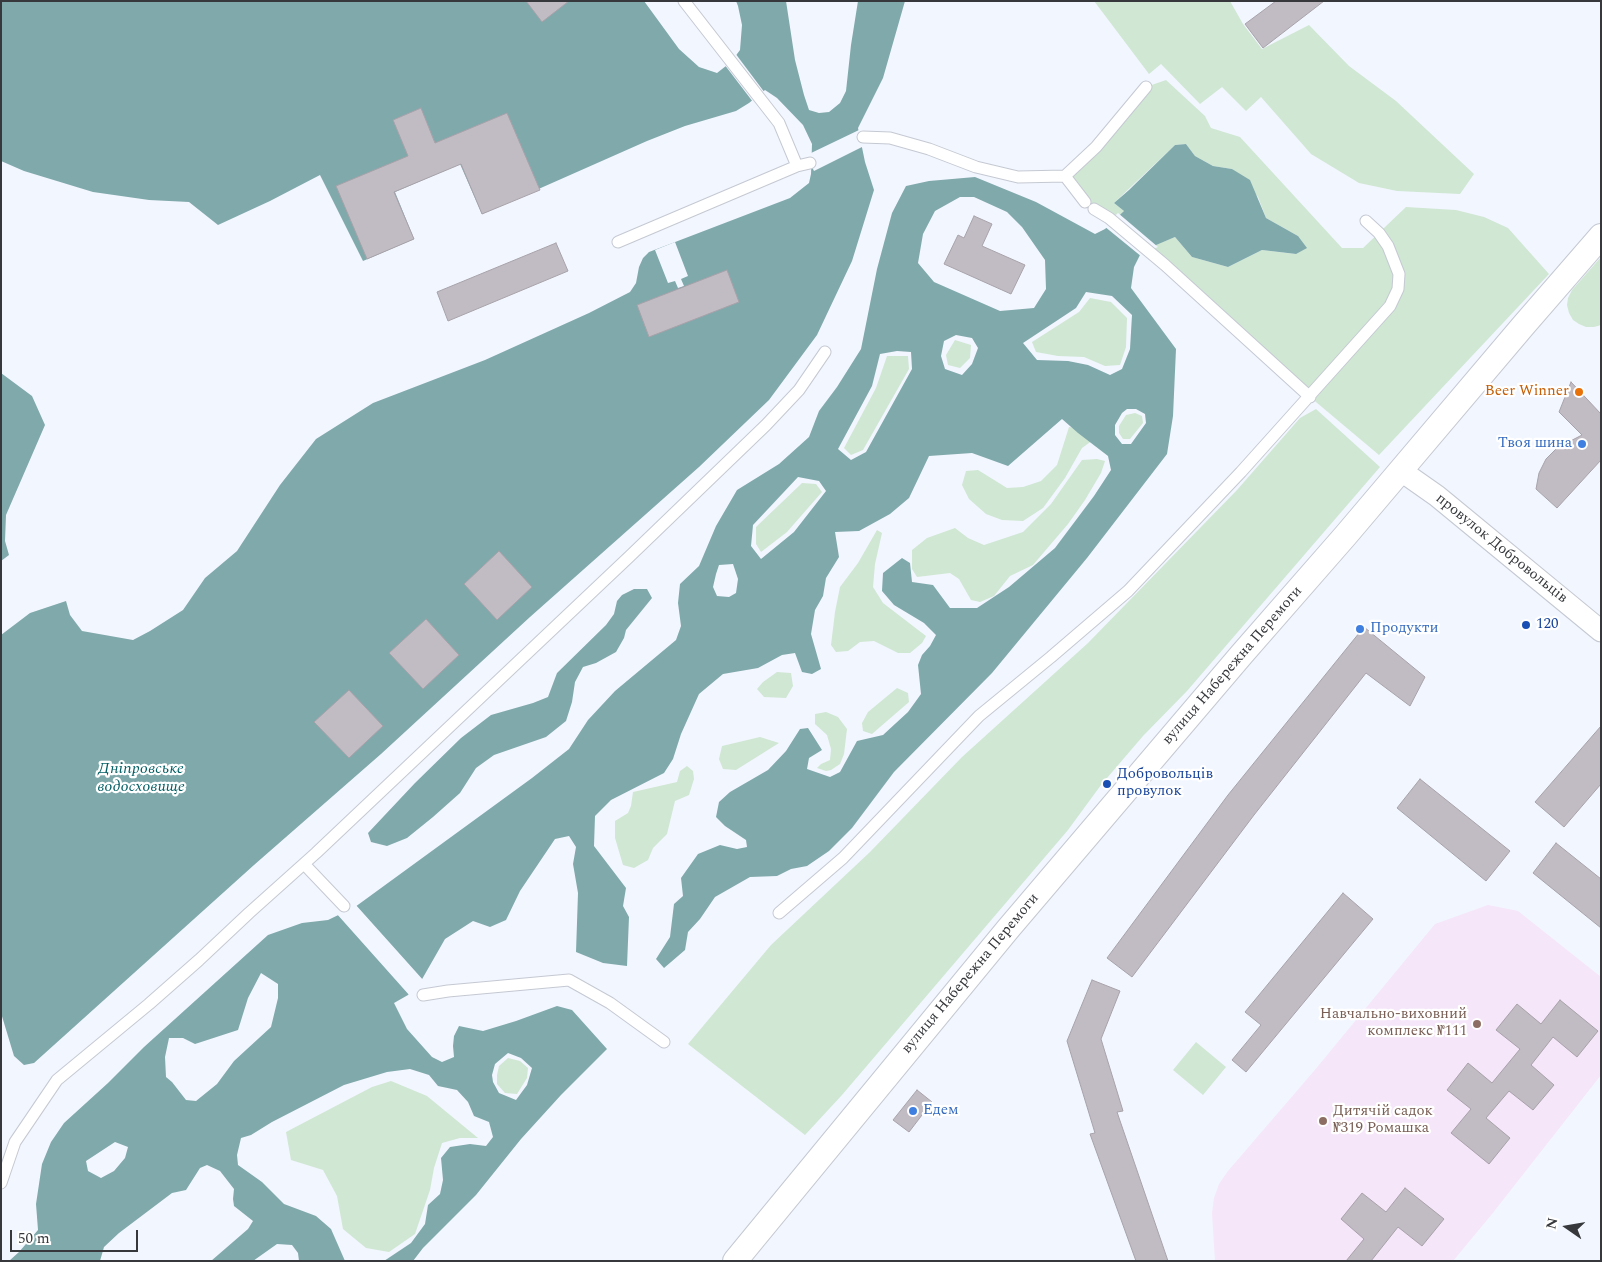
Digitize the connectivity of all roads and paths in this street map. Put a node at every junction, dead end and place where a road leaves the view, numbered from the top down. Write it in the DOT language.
graph roads {
  1 [pos="684,1"];
  2 [pos="1146,86"];
  3 [pos="863,137"];
  4 [pos="810,163"];
  5 [pos="797,166"];
  6 [pos="1065,176"];
  7 [pos="1366,221"];
  8 [pos="1601,236"];
  9 [pos="618,242"];
  10 [pos="825,352"];
  11 [pos="1310,397"];
  12 [pos="1400,470"];
  13 [pos="1601,631"];
  14 [pos="304,864"];
  15 [pos="344,906"];
  16 [pos="780,913"];
  17 [pos="423,996"];
  18 [pos="664,1042"];
  19 [pos="1,1182"];
  20 [pos="735,1261"];
  1 -- 5 [label="street"];
  2 -- 6 [label="street"];
  3 -- 6 [label="street"];
  4 -- 5 [label="street"];
  5 -- 9 [label="street"];
  6 -- 11 [label="street"];
  7 -- 11 [label="street"];
  8 -- 12 [label="main road, вулиця Набережна Перемоги"];
  10 -- 14 [label="street"];
  11 -- 16 [label="street"];
  12 -- 13 [label="main road, провулок Добровольців"];
  12 -- 20 [label="main road, вулиця Набережна Перемоги"];
  14 -- 15 [label="street"];
  14 -- 19 [label="street"];
  17 -- 18 [label="street"];
}
